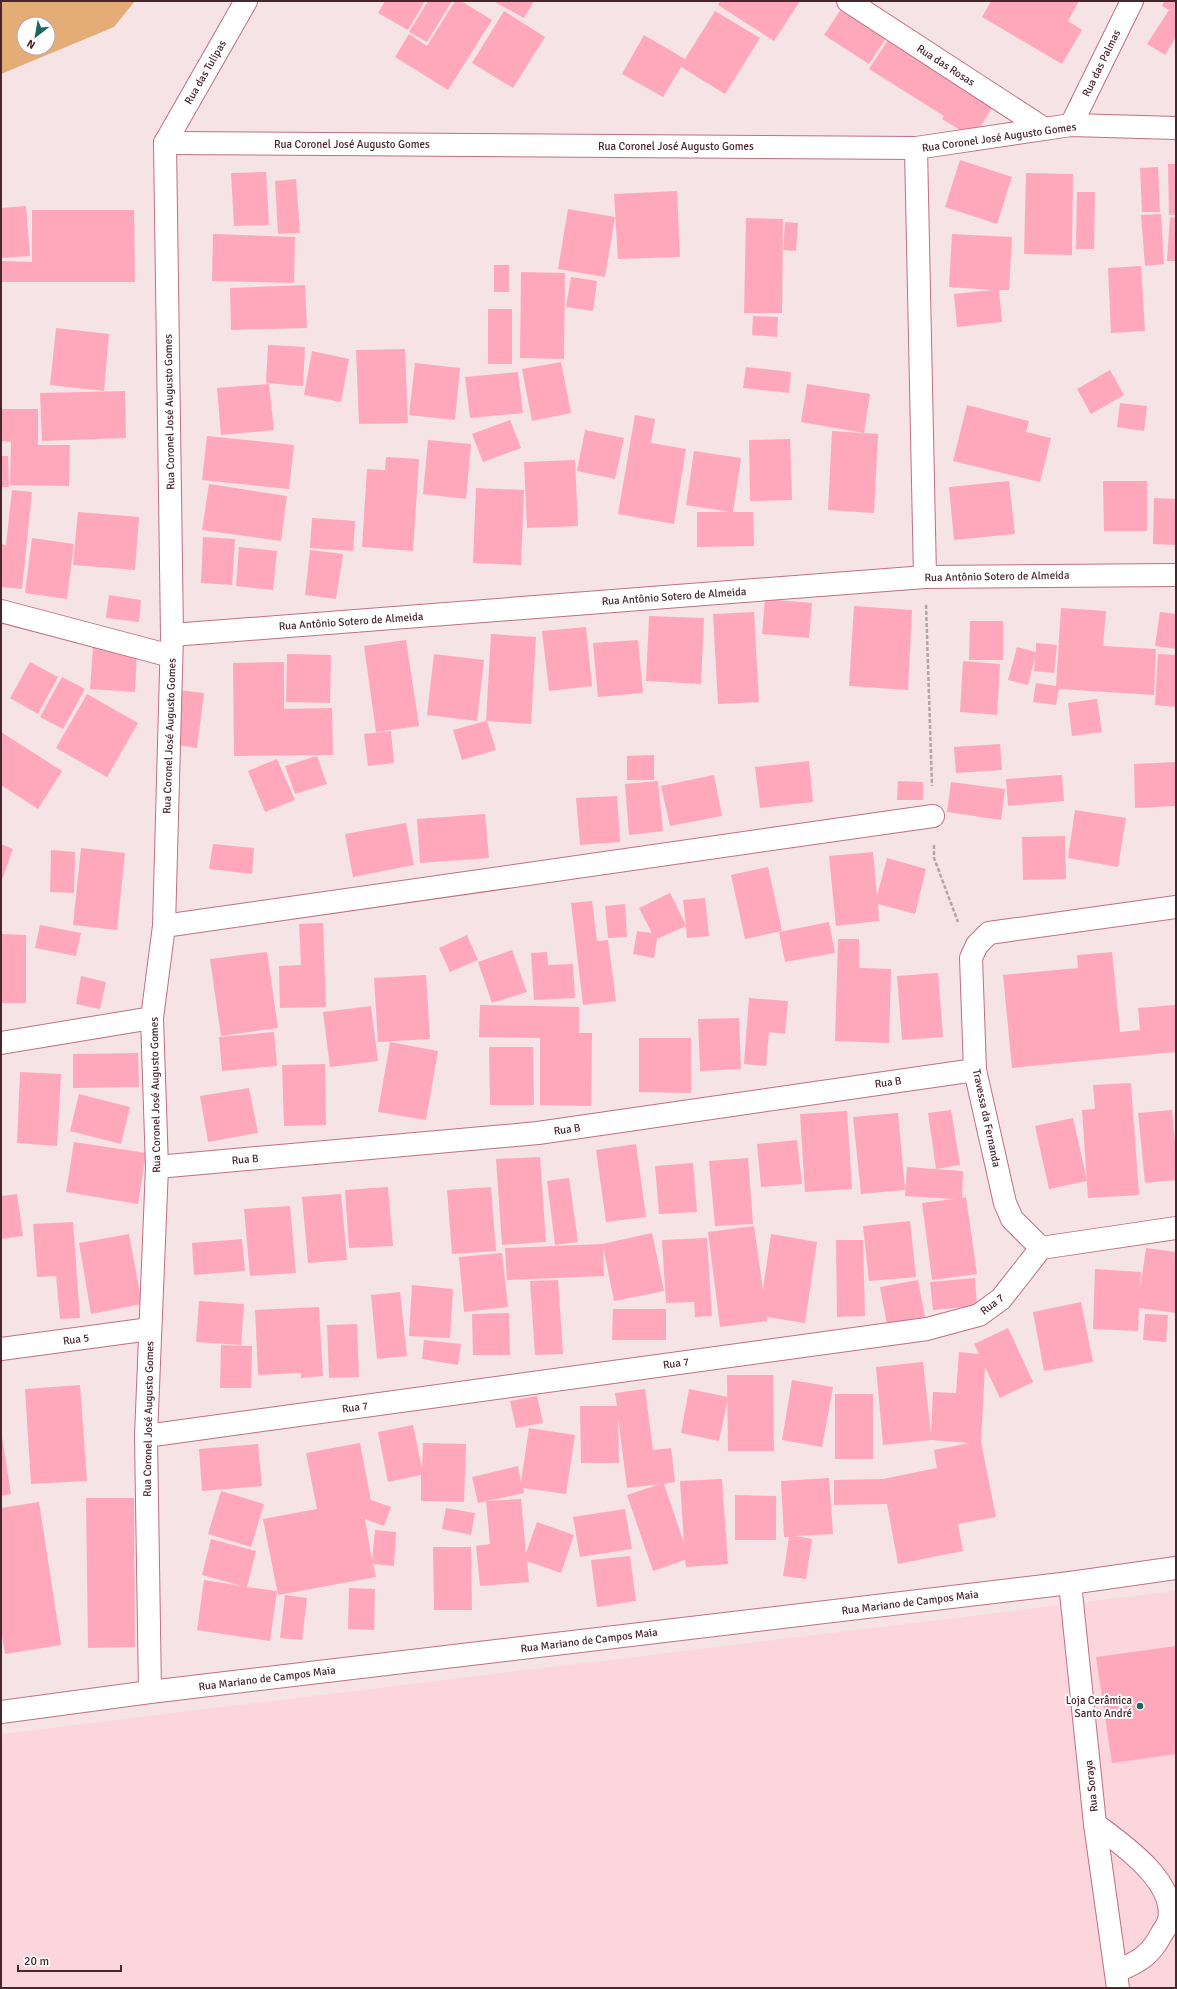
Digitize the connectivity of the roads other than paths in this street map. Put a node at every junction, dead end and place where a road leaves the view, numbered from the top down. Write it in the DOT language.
graph roads {
  1 [pos="246,1"];
  2 [pos="848,1"];
  3 [pos="1132,1"];
  4 [pos="1070,125"];
  5 [pos="1043,128"];
  6 [pos="1176,128"];
  7 [pos="165,143"];
  8 [pos="916,148"];
  9 [pos="1176,575"];
  10 [pos="925,577"];
  11 [pos="1,611"];
  12 [pos="172,635"];
  13 [pos="171,656"];
  14 [pos="933,816"];
  15 [pos="1176,906"];
  16 [pos="164,926"];
  17 [pos="152,1018"];
  18 [pos="1,1043"];
  19 [pos="975,1070"];
  20 [pos="157,1167"];
  21 [pos="1176,1228"];
  22 [pos="1042,1248"];
  23 [pos="150,1329"];
  24 [pos="1,1349"];
  25 [pos="146,1436"];
  26 [pos="1176,1568"];
  27 [pos="1070,1583"];
  28 [pos="150,1692"];
  29 [pos="1,1712"];
  30 [pos="1095,1824"];
  31 [pos="1117,1980"];
  1 -- 7 [label="street, Rua das Tulipas"];
  2 -- 5 [label="street, Rua das Rosas"];
  3 -- 4 [label="street, Rua das Palmas"];
  4 -- 5 [label="street, Rua Coronel José Augusto Gomes"];
  4 -- 6 [label="street, Rua Coronel José Augusto Gomes"];
  5 -- 8 [label="street, Rua Coronel José Augusto Gomes"];
  7 -- 8 [label="street, Rua Coronel José Augusto Gomes"];
  7 -- 12 [label="street, Rua Coronel José Augusto Gomes"];
  8 -- 10 [label="street"];
  9 -- 10 [label="street, Rua Antônio Sotero de Almeida"];
  10 -- 12 [label="street, Rua Antônio Sotero de Almeida"];
  11 -- 13 [label="street"];
  12 -- 13 [label="street, Rua Coronel José Augusto Gomes"];
  13 -- 16 [label="street, Rua Coronel José Augusto Gomes"];
  14 -- 16 [label="street"];
  15 -- 19 [label="street, Travessa da Fernanda"];
  16 -- 17 [label="street, Rua Coronel José Augusto Gomes"];
  17 -- 18 [label="street"];
  17 -- 20 [label="street, Rua Coronel José Augusto Gomes"];
  19 -- 20 [label="street, Rua B"];
  19 -- 22 [label="street, Travessa da Fernanda"];
  20 -- 23 [label="street, Rua Coronel José Augusto Gomes"];
  21 -- 22 [label="street"];
  22 -- 25 [label="street, Rua 7"];
  23 -- 24 [label="street, Rua 5"];
  23 -- 25 [label="street, Rua Coronel José Augusto Gomes"];
  25 -- 28 [label="street, Rua Coronel José Augusto Gomes"];
  26 -- 27 [label="street, Rua Mariano de Campos Maia"];
  27 -- 28 [label="street, Rua Mariano de Campos Maia"];
  27 -- 30 [label="street, Rua Soraya"];
  28 -- 29 [label="street, Rua Mariano de Campos Maia"];
  30 -- 31 [label="street, Rua Soraya"];
  30 -- 31 [label="street"];
}
